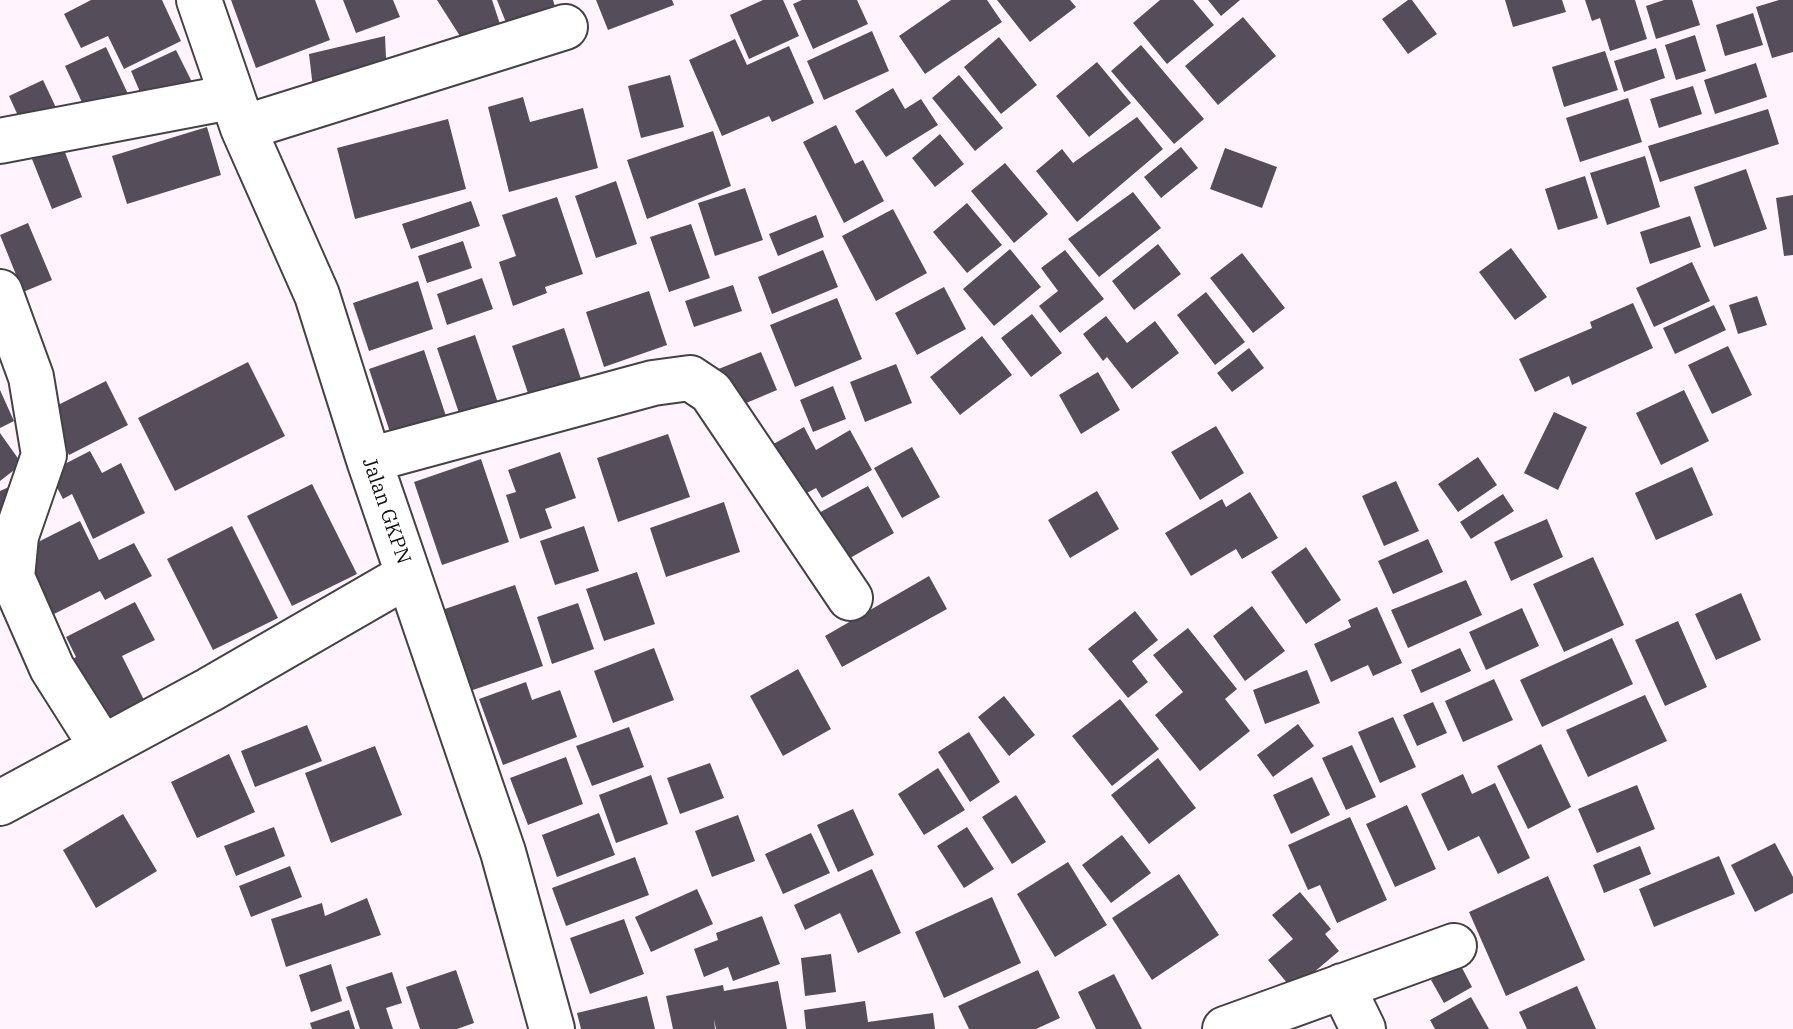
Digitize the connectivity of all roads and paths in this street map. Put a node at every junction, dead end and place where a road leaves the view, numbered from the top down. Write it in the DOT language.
graph roads {
  1 [pos="199,0"];
  2 [pos="565,27"];
  3 [pos="237,112"];
  4 [pos="0,141"];
  5 [pos="0,292"];
  6 [pos="369,460"];
  7 [pos="408,575"];
  8 [pos="850,598"];
  9 [pos="102,747"];
  10 [pos="0,803"];
  11 [pos="1454,946"];
  12 [pos="1342,986"];
  13 [pos="552,1029"];
  14 [pos="1225,1029"];
  15 [pos="1363,1029"];
  1 -- 3 [label="street, Jalan GKPN"];
  2 -- 3 [label="street"];
  3 -- 4 [label="street"];
  3 -- 6 [label="street, Jalan GKPN"];
  5 -- 9 [label="street"];
  6 -- 7 [label="street, Jalan GKPN"];
  6 -- 8 [label="street"];
  7 -- 9 [label="street"];
  7 -- 13 [label="street, Jalan GKPN"];
  9 -- 10 [label="street"];
  11 -- 12 [label="street"];
  12 -- 14 [label="street"];
  12 -- 15 [label="street"];
}
